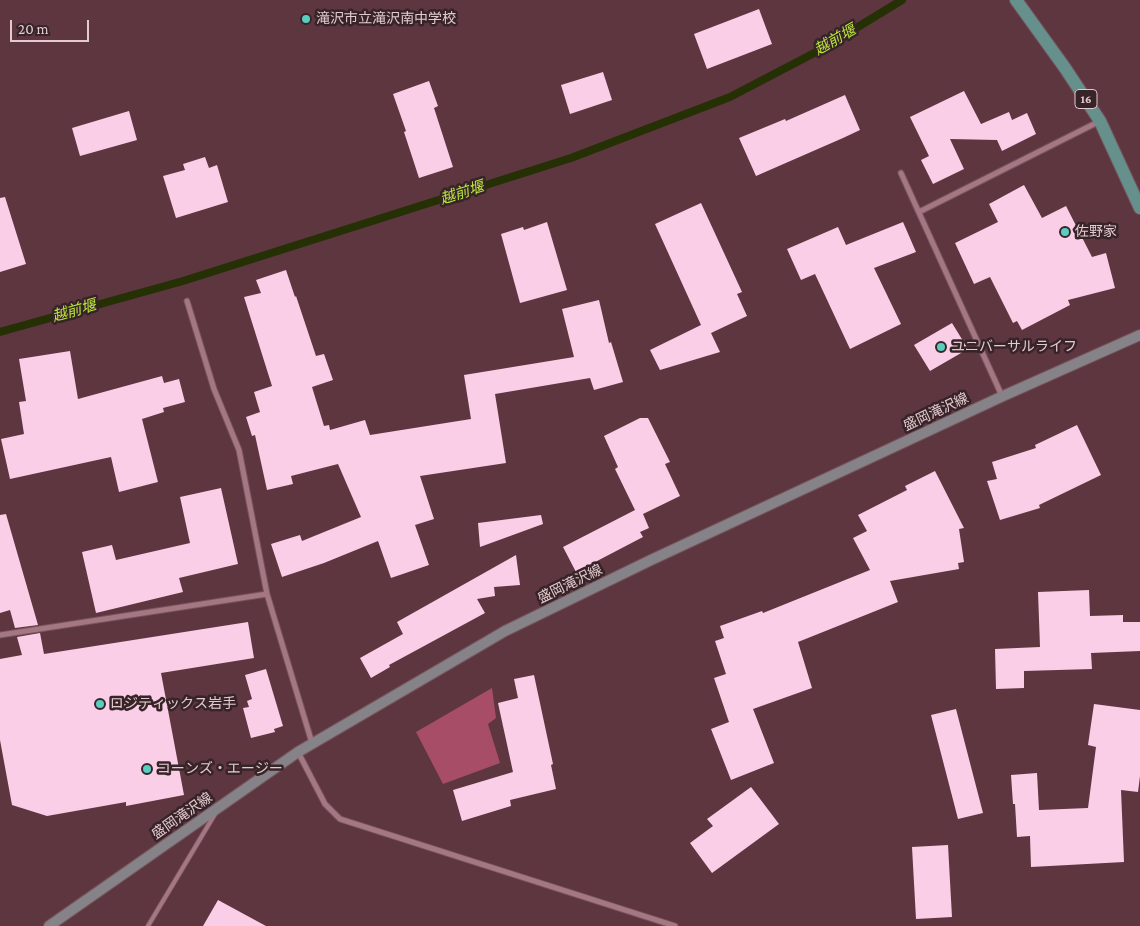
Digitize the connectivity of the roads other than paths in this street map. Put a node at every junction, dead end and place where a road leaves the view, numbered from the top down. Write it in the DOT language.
graph roads {
  1 [pos="1016,0"];
  2 [pos="1100,121"];
  3 [pos="901,173"];
  4 [pos="1140,208"];
  5 [pos="919,212"];
  6 [pos="187,301"];
  7 [pos="1140,335"];
  8 [pos="1002,396"];
  9 [pos="267,594"];
  10 [pos="0,635"];
  11 [pos="312,744"];
  12 [pos="298,752"];
  13 [pos="219,807"];
  14 [pos="49,926"];
  15 [pos="148,926"];
  16 [pos="675,926"];
  1 -- 2 [label="main road, 16"];
  2 -- 4 [label="main road, 16"];
  2 -- 5 [label="street"];
  3 -- 5 [label="street"];
  5 -- 8 [label="street"];
  6 -- 9 [label="street"];
  7 -- 8 [label="main road, 盛岡滝沢線"];
  8 -- 11 [label="main road, 盛岡滝沢線"];
  9 -- 10 [label="street"];
  9 -- 11 [label="street"];
  11 -- 12 [label="main road, 盛岡滝沢線"];
  12 -- 13 [label="main road, 盛岡滝沢線"];
  12 -- 16 [label="street"];
  13 -- 14 [label="main road, 盛岡滝沢線"];
  13 -- 15 [label="lane"];
}
